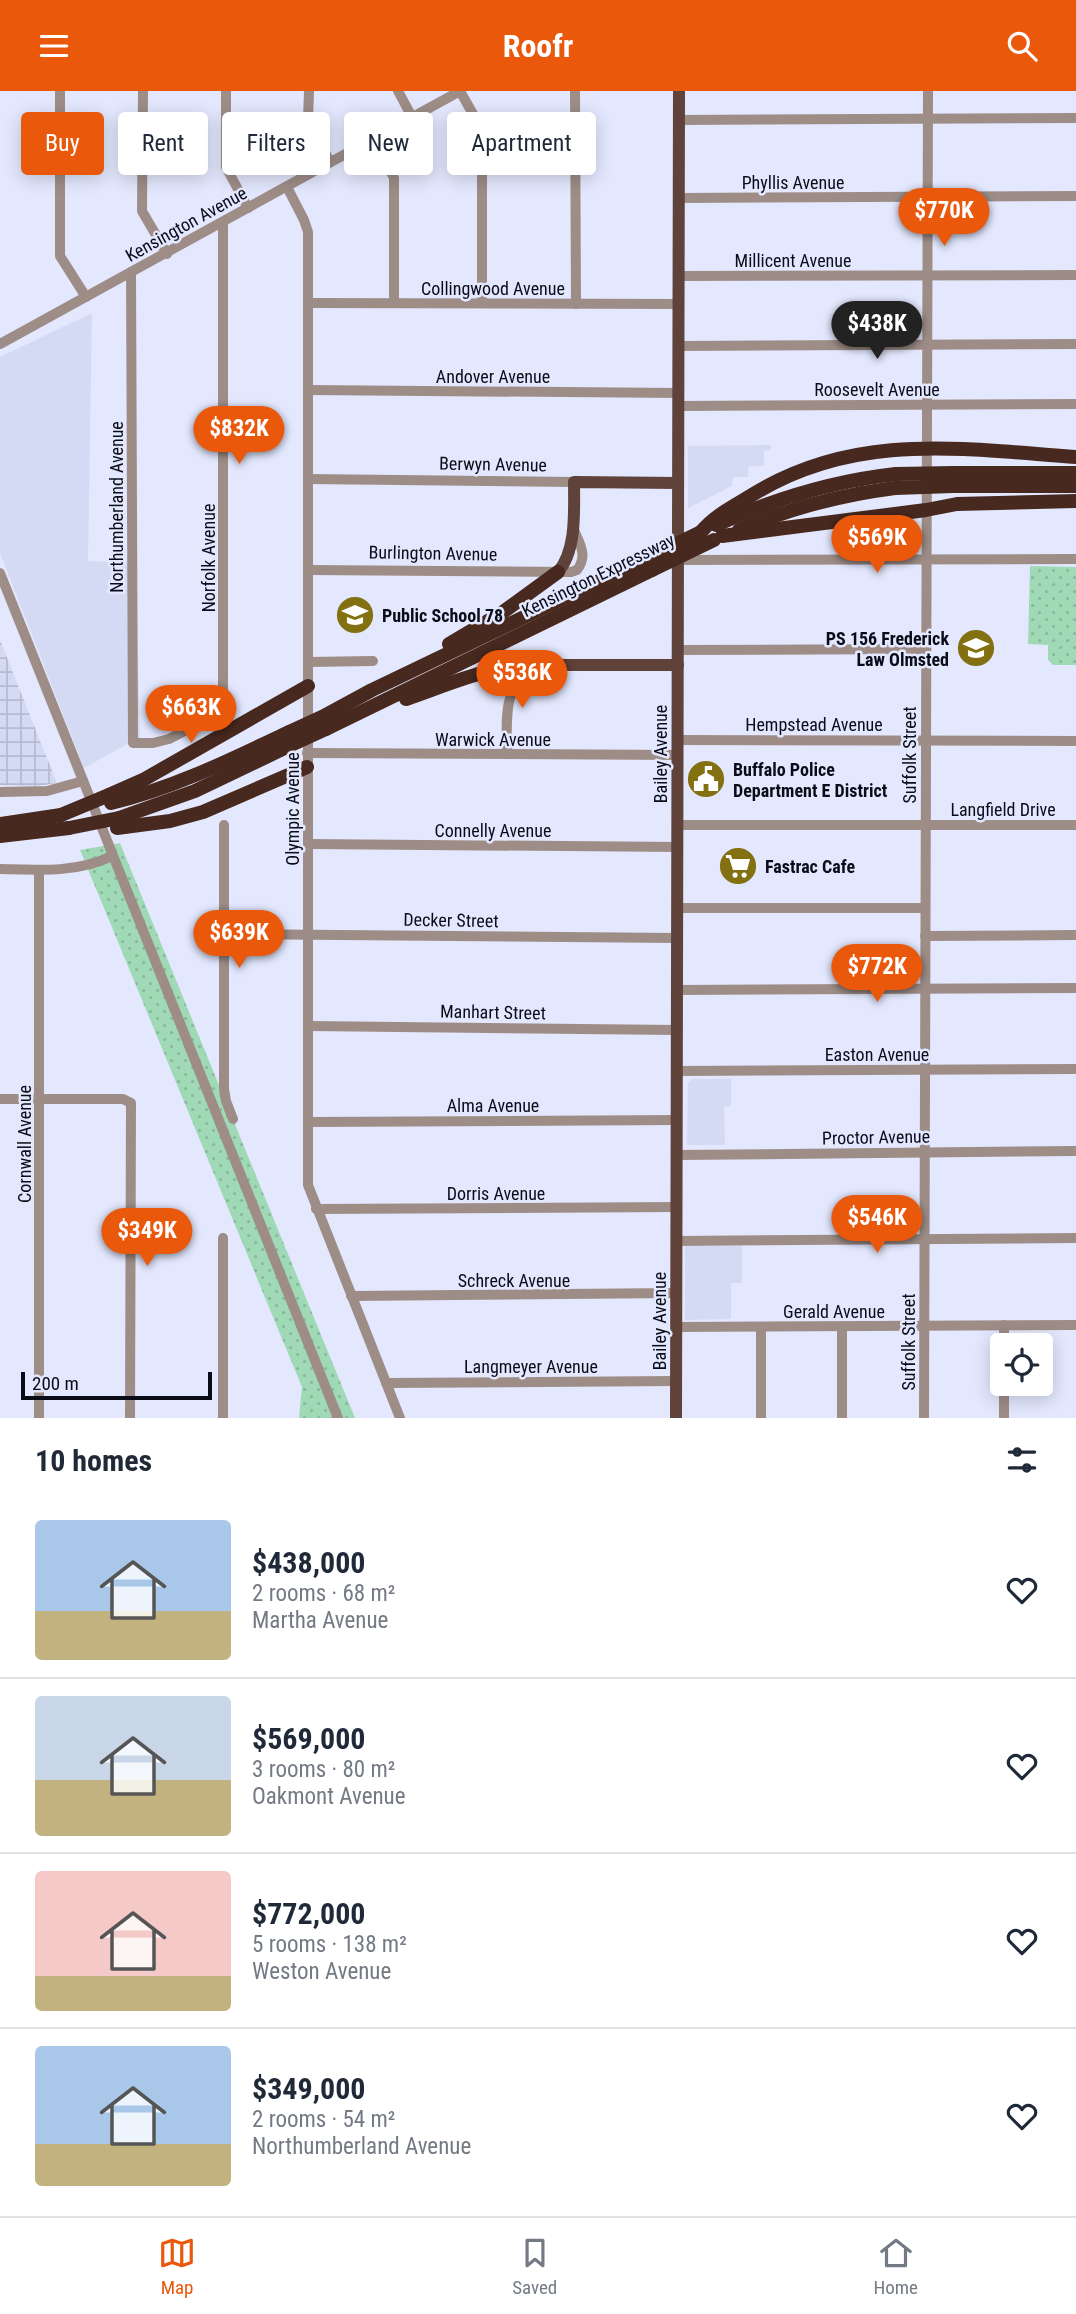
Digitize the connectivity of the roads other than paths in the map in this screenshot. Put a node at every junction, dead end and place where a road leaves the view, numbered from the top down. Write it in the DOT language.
graph roads {
  1 [pos="60,91"];
  2 [pos="144,91"];
  3 [pos="226,91"];
  4 [pos="309,91"];
  5 [pos="398,91"];
  6 [pos="460,91"];
  7 [pos="575,91"];
  8 [pos="679,91"];
  9 [pos="928,91"];
  10 [pos="308,112"];
  11 [pos="409,112"];
  12 [pos="421,112"];
  13 [pos="1076,118"];
  14 [pos="928,119"];
  15 [pos="679,120"];
  16 [pos="344,155"];
  17 [pos="330,162"];
  18 [pos="308,175"];
  19 [pos="392,175"];
  20 [pos="287,187"];
  21 [pos="1076,196"];
  22 [pos="928,197"];
  23 [pos="678,198"];
  24 [pos="248,208"];
  25 [pos="223,222"];
  26 [pos="167,254"];
  27 [pos="131,272"];
  28 [pos="928,275"];
  29 [pos="1076,275"];
  30 [pos="678,276"];
  31 [pos="86,297"];
  32 [pos="308,303"];
  33 [pos="394,303"];
  34 [pos="482,303"];
  35 [pos="576,304"];
  36 [pos="679,304"];
  37 [pos="0,344"];
  38 [pos="1076,344"];
  39 [pos="928,345"];
  40 [pos="678,346"];
  41 [pos="308,390"];
  42 [pos="678,399"];
  43 [pos="1076,404"];
  44 [pos="926,405"];
  45 [pos="926,448"];
  46 [pos="1076,457"];
  47 [pos="1076,473"];
  48 [pos="308,479"];
  49 [pos="954,480"];
  50 [pos="574,482"];
  51 [pos="678,483"];
  52 [pos="1076,486"];
  53 [pos="1076,501"];
  54 [pos="926,510"];
  55 [pos="713,530"];
  56 [pos="1076,559"];
  57 [pos="678,560"];
  58 [pos="927,560"];
  59 [pos="649,564"];
  60 [pos="308,570"];
  61 [pos="558,572"];
  62 [pos="0,573"];
  63 [pos="925,649"];
  64 [pos="678,650"];
  65 [pos="373,661"];
  66 [pos="308,662"];
  67 [pos="544,665"];
  68 [pos="678,665"];
  69 [pos="308,686"];
  70 [pos="372,690"];
  71 [pos="351,717"];
  72 [pos="326,722"];
  73 [pos="290,739"];
  74 [pos="678,740"];
  75 [pos="925,740"];
  76 [pos="1076,741"];
  77 [pos="133,743"];
  78 [pos="507,754"];
  79 [pos="678,755"];
  80 [pos="307,760"];
  81 [pos="83,781"];
  82 [pos="0,792"];
  83 [pos="110,799"];
  84 [pos="118,823"];
  85 [pos="0,824"];
  86 [pos="224,825"];
  87 [pos="678,825"];
  88 [pos="925,825"];
  89 [pos="1076,825"];
  90 [pos="0,836"];
  91 [pos="308,844"];
  92 [pos="678,847"];
  93 [pos="112,856"];
  94 [pos="0,869"];
  95 [pos="39,870"];
  96 [pos="678,908"];
  97 [pos="925,908"];
  98 [pos="224,934"];
  99 [pos="308,935"];
  100 [pos="1076,935"];
  101 [pos="925,936"];
  102 [pos="677,938"];
  103 [pos="925,988"];
  104 [pos="1076,988"];
  105 [pos="677,990"];
  106 [pos="308,1026"];
  107 [pos="677,1030"];
  108 [pos="1076,1069"];
  109 [pos="925,1070"];
  110 [pos="677,1071"];
  111 [pos="0,1098"];
  112 [pos="40,1098"];
  113 [pos="233,1119"];
  114 [pos="677,1120"];
  115 [pos="308,1122"];
  116 [pos="1076,1151"];
  117 [pos="925,1152"];
  118 [pos="677,1155"];
  119 [pos="677,1207"];
  120 [pos="316,1209"];
  121 [pos="223,1238"];
  122 [pos="1076,1238"];
  123 [pos="924,1239"];
  124 [pos="677,1241"];
  125 [pos="677,1293"];
  126 [pos="351,1296"];
  127 [pos="1004,1325"];
  128 [pos="1076,1325"];
  129 [pos="842,1326"];
  130 [pos="924,1326"];
  131 [pos="677,1327"];
  132 [pos="761,1327"];
  133 [pos="1004,1333"];
  134 [pos="677,1381"];
  135 [pos="386,1383"];
  136 [pos="1004,1396"];
  137 [pos="39,1418"];
  138 [pos="130,1418"];
  139 [pos="223,1418"];
  140 [pos="338,1418"];
  141 [pos="400,1418"];
  142 [pos="676,1418"];
  143 [pos="761,1418"];
  144 [pos="842,1418"];
  145 [pos="923,1418"];
  146 [pos="1004,1418"];
  1 -- 31 [label="street"];
  2 -- 26 [label="street"];
  3 -- 24 [label="street"];
  4 -- 10 [label="street"];
  5 -- 11 [label="street"];
  6 -- 12 [label="street, Kensington Avenue"];
  6 -- 34 [label="street"];
  7 -- 35 [label="street"];
  8 -- 15 [label="main road, Bailey Avenue"];
  9 -- 14 [label="street, Suffolk Street"];
  13 -- 14 [label="street"];
  14 -- 15 [label="street"];
  14 -- 22 [label="street, Suffolk Street"];
  15 -- 23 [label="main road, Bailey Avenue"];
  16 -- 17 [label="street, Kensington Avenue"];
  18 -- 20 [label="street, Kensington Avenue"];
  19 -- 33 [label="street"];
  20 -- 24 [label="street, Kensington Avenue"];
  20 -- 32 [label="street, Olympic Avenue"];
  21 -- 22 [label="street, Phyllis Avenue"];
  22 -- 23 [label="street, Phyllis Avenue"];
  22 -- 28 [label="street, Suffolk Street"];
  23 -- 30 [label="main road, Bailey Avenue"];
  24 -- 25 [label="street, Kensington Avenue"];
  25 -- 26 [label="street, Kensington Avenue"];
  25 -- 77 [label="street, Norfolk Avenue"];
  26 -- 27 [label="street, Kensington Avenue"];
  27 -- 31 [label="street, Kensington Avenue"];
  27 -- 77 [label="street, Northumberland Avenue"];
  28 -- 29 [label="street, Millicent Avenue"];
  28 -- 30 [label="street, Millicent Avenue"];
  28 -- 39 [label="street, Suffolk Street"];
  30 -- 36 [label="main road, Bailey Avenue"];
  31 -- 37 [label="street, Kensington Avenue"];
  32 -- 33 [label="street, Collingwood Avenue"];
  32 -- 41 [label="street, Olympic Avenue"];
  33 -- 34 [label="street, Collingwood Avenue"];
  34 -- 35 [label="street, Collingwood Avenue"];
  35 -- 36 [label="street, Collingwood Avenue"];
  36 -- 40 [label="main road, Bailey Avenue"];
  38 -- 39 [label="street"];
  39 -- 40 [label="street"];
  39 -- 44 [label="street, Suffolk Street"];
  40 -- 42 [label="main road, Bailey Avenue"];
  41 -- 42 [label="street, Andover Avenue"];
  41 -- 48 [label="street, Olympic Avenue"];
  42 -- 44 [label="street, Roosevelt Avenue"];
  42 -- 51 [label="main road, Bailey Avenue"];
  43 -- 44 [label="street, Roosevelt Avenue"];
  44 -- 45 [label="street, Suffolk Street"];
  45 -- 46 [label="highway"];
  45 -- 54 [label="street, Suffolk Street"];
  45 -- 55 [label="highway"];
  47 -- 49 [label="highway, Kensington Expressway"];
  48 -- 50 [label="street, Berwyn Avenue"];
  48 -- 60 [label="street, Olympic Avenue"];
  49 -- 52 [label="highway, Kensington Expressway"];
  49 -- 55 [label="highway, Kensington Expressway, bridge"];
  50 -- 51 [label="main road, Berwyn Avenue"];
  50 -- 61 [label="main road"];
  51 -- 57 [label="main road, Bailey Avenue"];
  53 -- 54 [label="highway"];
  54 -- 55 [label="highway"];
  54 -- 58 [label="street, Suffolk Street"];
  55 -- 59 [label="highway, Kensington Expressway, bridge"];
  56 -- 58 [label="street"];
  57 -- 58 [label="street"];
  57 -- 64 [label="main road, Bailey Avenue"];
  58 -- 63 [label="street, Suffolk Street"];
  59 -- 70 [label="highway, Kensington Expressway"];
  59 -- 71 [label="highway, Kensington Expressway"];
  60 -- 61 [label="street, Burlington Avenue"];
  60 -- 66 [label="street, Olympic Avenue"];
  61 -- 70 [label="highway"];
  62 -- 81 [label="street"];
  63 -- 64 [label="street"];
  63 -- 75 [label="street, Suffolk Street"];
  64 -- 68 [label="main road, Bailey Avenue"];
  65 -- 66 [label="street"];
  66 -- 69 [label="street, Olympic Avenue"];
  67 -- 68 [label="main road"];
  67 -- 71 [label="highway"];
  67 -- 78 [label="street"];
  68 -- 74 [label="main road, Bailey Avenue"];
  69 -- 80 [label="street, Olympic Avenue"];
  69 -- 83 [label="highway"];
  70 -- 72 [label="highway, Kensington Expressway"];
  71 -- 72 [label="highway, Kensington Expressway"];
  72 -- 73 [label="highway, Kensington Expressway, bridge"];
  73 -- 83 [label="highway, Kensington Expressway"];
  73 -- 84 [label="highway, Kensington Expressway"];
  74 -- 75 [label="street, Hempstead Avenue"];
  74 -- 79 [label="main road, Bailey Avenue"];
  75 -- 76 [label="street, Hempstead Avenue"];
  75 -- 88 [label="street, Suffolk Street"];
  78 -- 79 [label="street, Warwick Avenue"];
  78 -- 80 [label="street, Warwick Avenue"];
  79 -- 87 [label="main road, Bailey Avenue"];
  80 -- 84 [label="highway"];
  80 -- 91 [label="street, Olympic Avenue"];
  81 -- 82 [label="street"];
  81 -- 93 [label="street"];
  83 -- 85 [label="highway, bridge"];
  84 -- 90 [label="highway, bridge"];
  86 -- 98 [label="street"];
  87 -- 88 [label="street, Langfield Drive"];
  87 -- 92 [label="main road, Bailey Avenue"];
  88 -- 89 [label="street, Langfield Drive"];
  88 -- 97 [label="street, Suffolk Street"];
  91 -- 92 [label="street, Connelly Avenue"];
  91 -- 99 [label="street, Olympic Avenue"];
  92 -- 96 [label="main road, Bailey Avenue"];
  93 -- 95 [label="street"];
  93 -- 140 [label="street"];
  94 -- 95 [label="street"];
  95 -- 112 [label="street, Cornwall Avenue"];
  96 -- 97 [label="street"];
  96 -- 102 [label="main road, Bailey Avenue"];
  97 -- 101 [label="street, Suffolk Street"];
  98 -- 99 [label="street, Decker Street"];
  98 -- 113 [label="street"];
  99 -- 102 [label="street, Decker Street"];
  99 -- 106 [label="street, Olympic Avenue"];
  100 -- 101 [label="street"];
  101 -- 103 [label="street, Suffolk Street"];
  102 -- 105 [label="main road, Bailey Avenue"];
  103 -- 104 [label="street"];
  103 -- 105 [label="street"];
  103 -- 109 [label="street, Suffolk Street"];
  105 -- 107 [label="main road, Bailey Avenue"];
  106 -- 107 [label="street, Manhart Street"];
  106 -- 115 [label="street, Olympic Avenue"];
  107 -- 110 [label="main road, Bailey Avenue"];
  108 -- 109 [label="street, Easton Avenue"];
  109 -- 110 [label="street, Easton Avenue"];
  109 -- 117 [label="street, Suffolk Street"];
  110 -- 114 [label="main road, Bailey Avenue"];
  111 -- 112 [label="street"];
  112 -- 137 [label="street, Cornwall Avenue"];
  112 -- 138 [label="street"];
  114 -- 115 [label="street, Alma Avenue"];
  114 -- 118 [label="main road, Bailey Avenue"];
  115 -- 120 [label="street, Olympic Avenue"];
  116 -- 117 [label="street, Proctor Avenue"];
  117 -- 118 [label="street, Proctor Avenue"];
  117 -- 123 [label="street, Suffolk Street"];
  118 -- 119 [label="main road, Bailey Avenue"];
  119 -- 120 [label="street, Dorris Avenue"];
  119 -- 124 [label="main road, Bailey Avenue"];
  120 -- 126 [label="street, Olympic Avenue"];
  121 -- 139 [label="street"];
  122 -- 123 [label="street"];
  123 -- 124 [label="street"];
  123 -- 130 [label="street, Suffolk Street"];
  124 -- 125 [label="main road, Bailey Avenue"];
  125 -- 126 [label="street, Schreck Avenue"];
  125 -- 131 [label="main road, Bailey Avenue"];
  126 -- 135 [label="street, Olympic Avenue"];
  127 -- 128 [label="street, Gerald Avenue"];
  127 -- 130 [label="street, Gerald Avenue"];
  127 -- 133 [label="street"];
  129 -- 130 [label="street, Gerald Avenue"];
  129 -- 132 [label="street, Gerald Avenue"];
  129 -- 144 [label="street"];
  130 -- 145 [label="street, Suffolk Street"];
  131 -- 132 [label="street, Gerald Avenue"];
  131 -- 134 [label="main road, Bailey Avenue"];
  132 -- 143 [label="street"];
  134 -- 135 [label="street, Langmeyer Avenue"];
  134 -- 142 [label="main road, Bailey Avenue"];
  135 -- 141 [label="street, Olympic Avenue"];
  136 -- 146 [label="street"];
}
